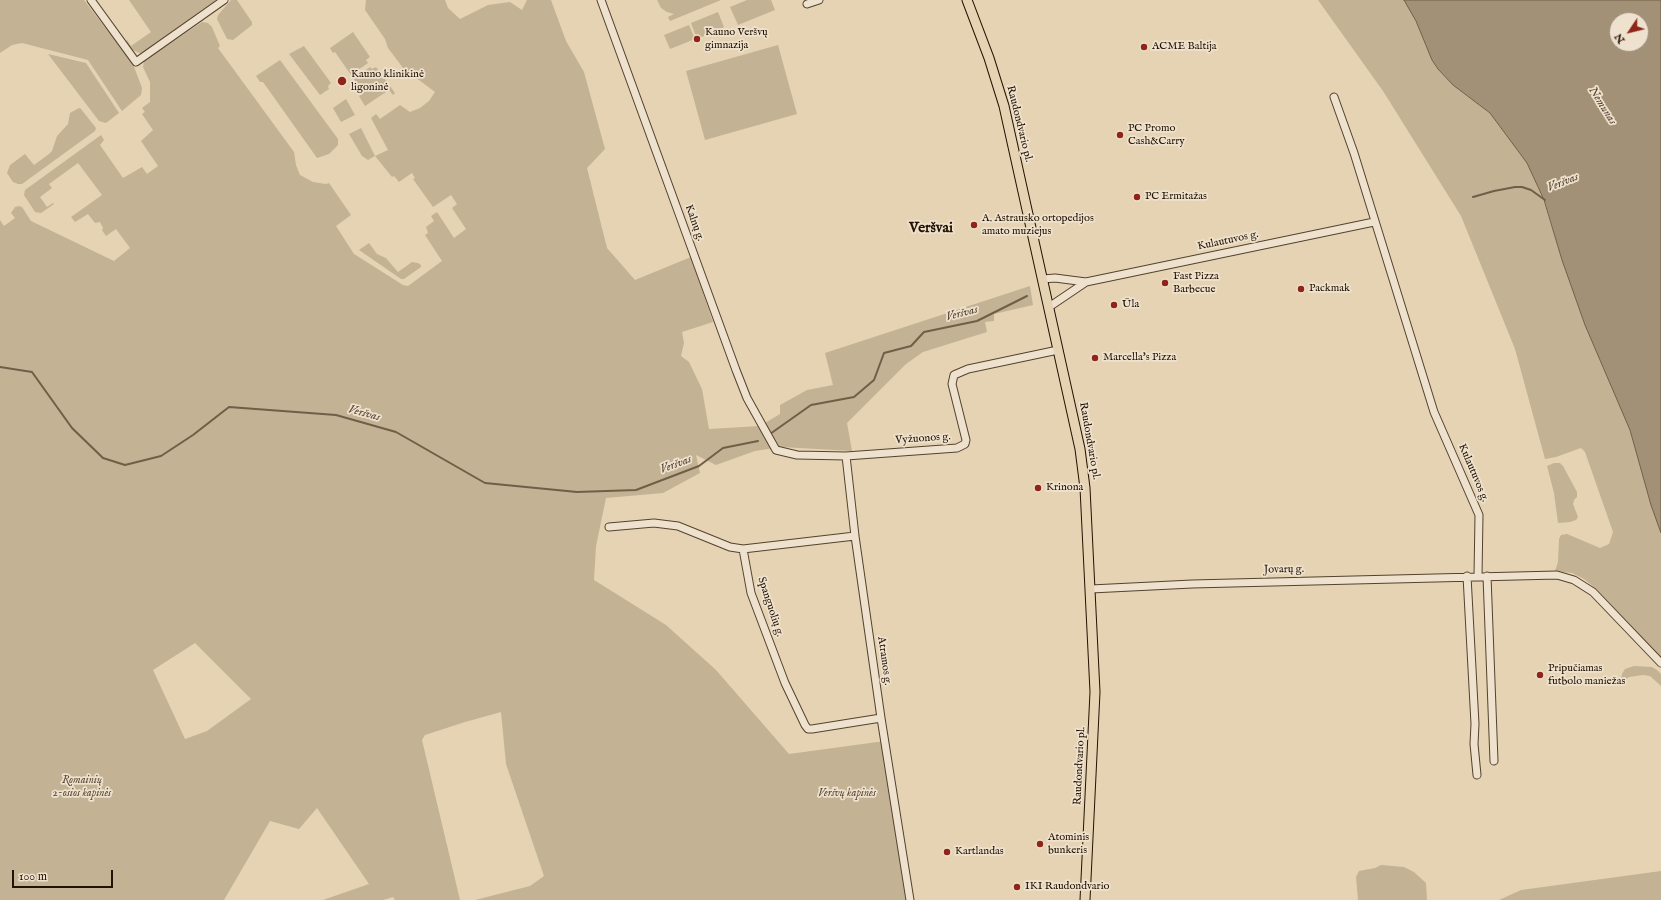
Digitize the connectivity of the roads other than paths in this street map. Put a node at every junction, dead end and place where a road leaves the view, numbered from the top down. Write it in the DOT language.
graph roads {
  1 [pos="224,0"];
  2 [pos="601,0"];
  3 [pos="819,0"];
  4 [pos="967,0"];
  5 [pos="91,1"];
  6 [pos="807,4"];
  7 [pos="1334,97"];
  8 [pos="1374,222"];
  9 [pos="1043,279"];
  10 [pos="1086,282"];
  11 [pos="1049,307"];
  12 [pos="1058,350"];
  13 [pos="846,456"];
  14 [pos="609,527"];
  15 [pos="855,536"];
  16 [pos="743,550"];
  17 [pos="1467,576"];
  18 [pos="1478,576"];
  19 [pos="1487,576"];
  20 [pos="1091,589"];
  21 [pos="1661,663"];
  22 [pos="881,718"];
  23 [pos="1494,761"];
  24 [pos="1477,775"];
  25 [pos="910,900"];
  26 [pos="1085,900"];
  1 -- 5 [label="street"];
  2 -- 13 [label="street, Kalnų g."];
  3 -- 6 [label="street"];
  4 -- 9 [label="main road, Raudondvario pl."];
  7 -- 8 [label="street, Kulautuvos g."];
  8 -- 10 [label="street, Kulautuvos g."];
  8 -- 18 [label="street, Kulautuvos g."];
  9 -- 10 [label="street, Kulautuvos g."];
  9 -- 11 [label="main road, Raudondvario pl."];
  10 -- 11 [label="street, Kulautuvos g."];
  11 -- 12 [label="main road, Raudondvario pl."];
  12 -- 13 [label="street, Vyžuonos g."];
  12 -- 20 [label="main road, Raudondvario pl."];
  13 -- 15 [label="street, Atramos g."];
  14 -- 16 [label="street"];
  15 -- 16 [label="street"];
  15 -- 22 [label="street, Atramos g."];
  16 -- 22 [label="street, Spanguolių g."];
  17 -- 18 [label="street, Jovarų g."];
  17 -- 20 [label="street, Jovarų g."];
  17 -- 24 [label="street"];
  18 -- 19 [label="street"];
  19 -- 21 [label="street"];
  19 -- 23 [label="street"];
  20 -- 26 [label="main road, Raudondvario pl."];
  22 -- 25 [label="street, Atramos g."];
}
